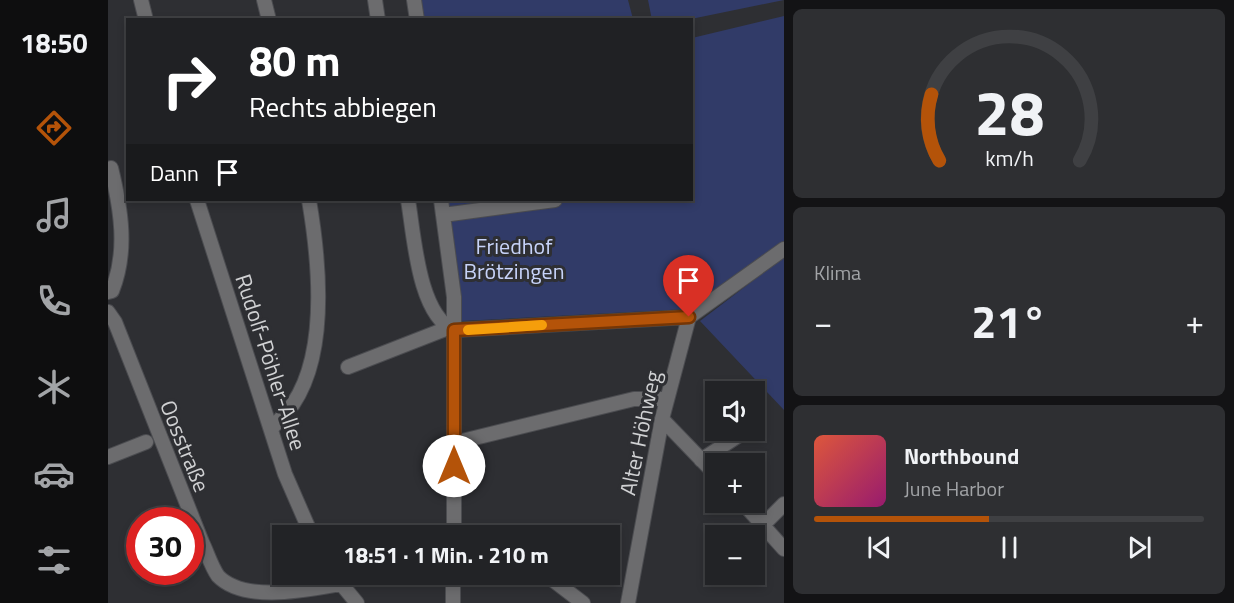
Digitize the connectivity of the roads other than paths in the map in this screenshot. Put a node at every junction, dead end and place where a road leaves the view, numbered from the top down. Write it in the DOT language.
graph roads {
  1 [pos="141,0"];
  2 [pos="264,0"];
  3 [pos="375,0"];
  4 [pos="414,0"];
  5 [pos="146,18"];
  6 [pos="268,18"];
  7 [pos="378,18"];
  8 [pos="417,18"];
  9 [pos="111,168"];
  10 [pos="197,201"];
  11 [pos="309,201"];
  12 [pos="408,201"];
  13 [pos="441,201"];
  14 [pos="548,201"];
  15 [pos="443,215"];
  16 [pos="784,249"];
  17 [pos="108,292"];
  18 [pos="108,312"];
  19 [pos="689,317"];
  20 [pos="451,329"];
  21 [pos="348,367"];
  22 [pos="666,399"];
  23 [pos="662,419"];
  24 [pos="271,429"];
  25 [pos="730,441"];
  26 [pos="146,442"];
  27 [pos="454,443"];
  28 [pos="108,457"];
  29 [pos="701,460"];
  30 [pos="705,464"];
  31 [pos="784,504"];
  32 [pos="752,513"];
  33 [pos="307,525"];
  34 [pos="454,525"];
  35 [pos="763,525"];
  36 [pos="765,527"];
  37 [pos="784,549"];
  38 [pos="310,585"];
  39 [pos="342,585"];
  40 [pos="453,585"];
  41 [pos="559,585"];
  42 [pos="357,603"];
  43 [pos="453,603"];
  44 [pos="583,603"];
  45 [pos="628,603"];
  1 -- 5 [label="street"];
  2 -- 6 [label="street"];
  3 -- 7 [label="street"];
  4 -- 8 [label="street"];
  9 -- 17 [label="street"];
  10 -- 24 [label="street, Rudolf-Pöhler-Allee"];
  11 -- 24 [label="street"];
  12 -- 20 [label="street"];
  13 -- 15 [label="street"];
  14 -- 15 [label="street"];
  15 -- 20 [label="street"];
  16 -- 19 [label="street"];
  18 -- 38 [label="street, Oosstraße"];
  19 -- 20 [label="street"];
  19 -- 22 [label="street, Alter Höhweg"];
  20 -- 21 [label="street"];
  20 -- 27 [label="street"];
  22 -- 23 [label="street, Alter Höhweg"];
  22 -- 27 [label="street"];
  23 -- 29 [label="street"];
  23 -- 45 [label="street, Alter Höhweg"];
  24 -- 33 [label="street, Rudolf-Pöhler-Allee"];
  25 -- 29 [label="street"];
  26 -- 28 [label="street"];
  27 -- 34 [label="street"];
  29 -- 30 [label="street"];
  31 -- 35 [label="street"];
  32 -- 35 [label="street"];
  36 -- 37 [label="street"];
  39 -- 42 [label="street"];
  40 -- 43 [label="street"];
  41 -- 44 [label="street"];
}
